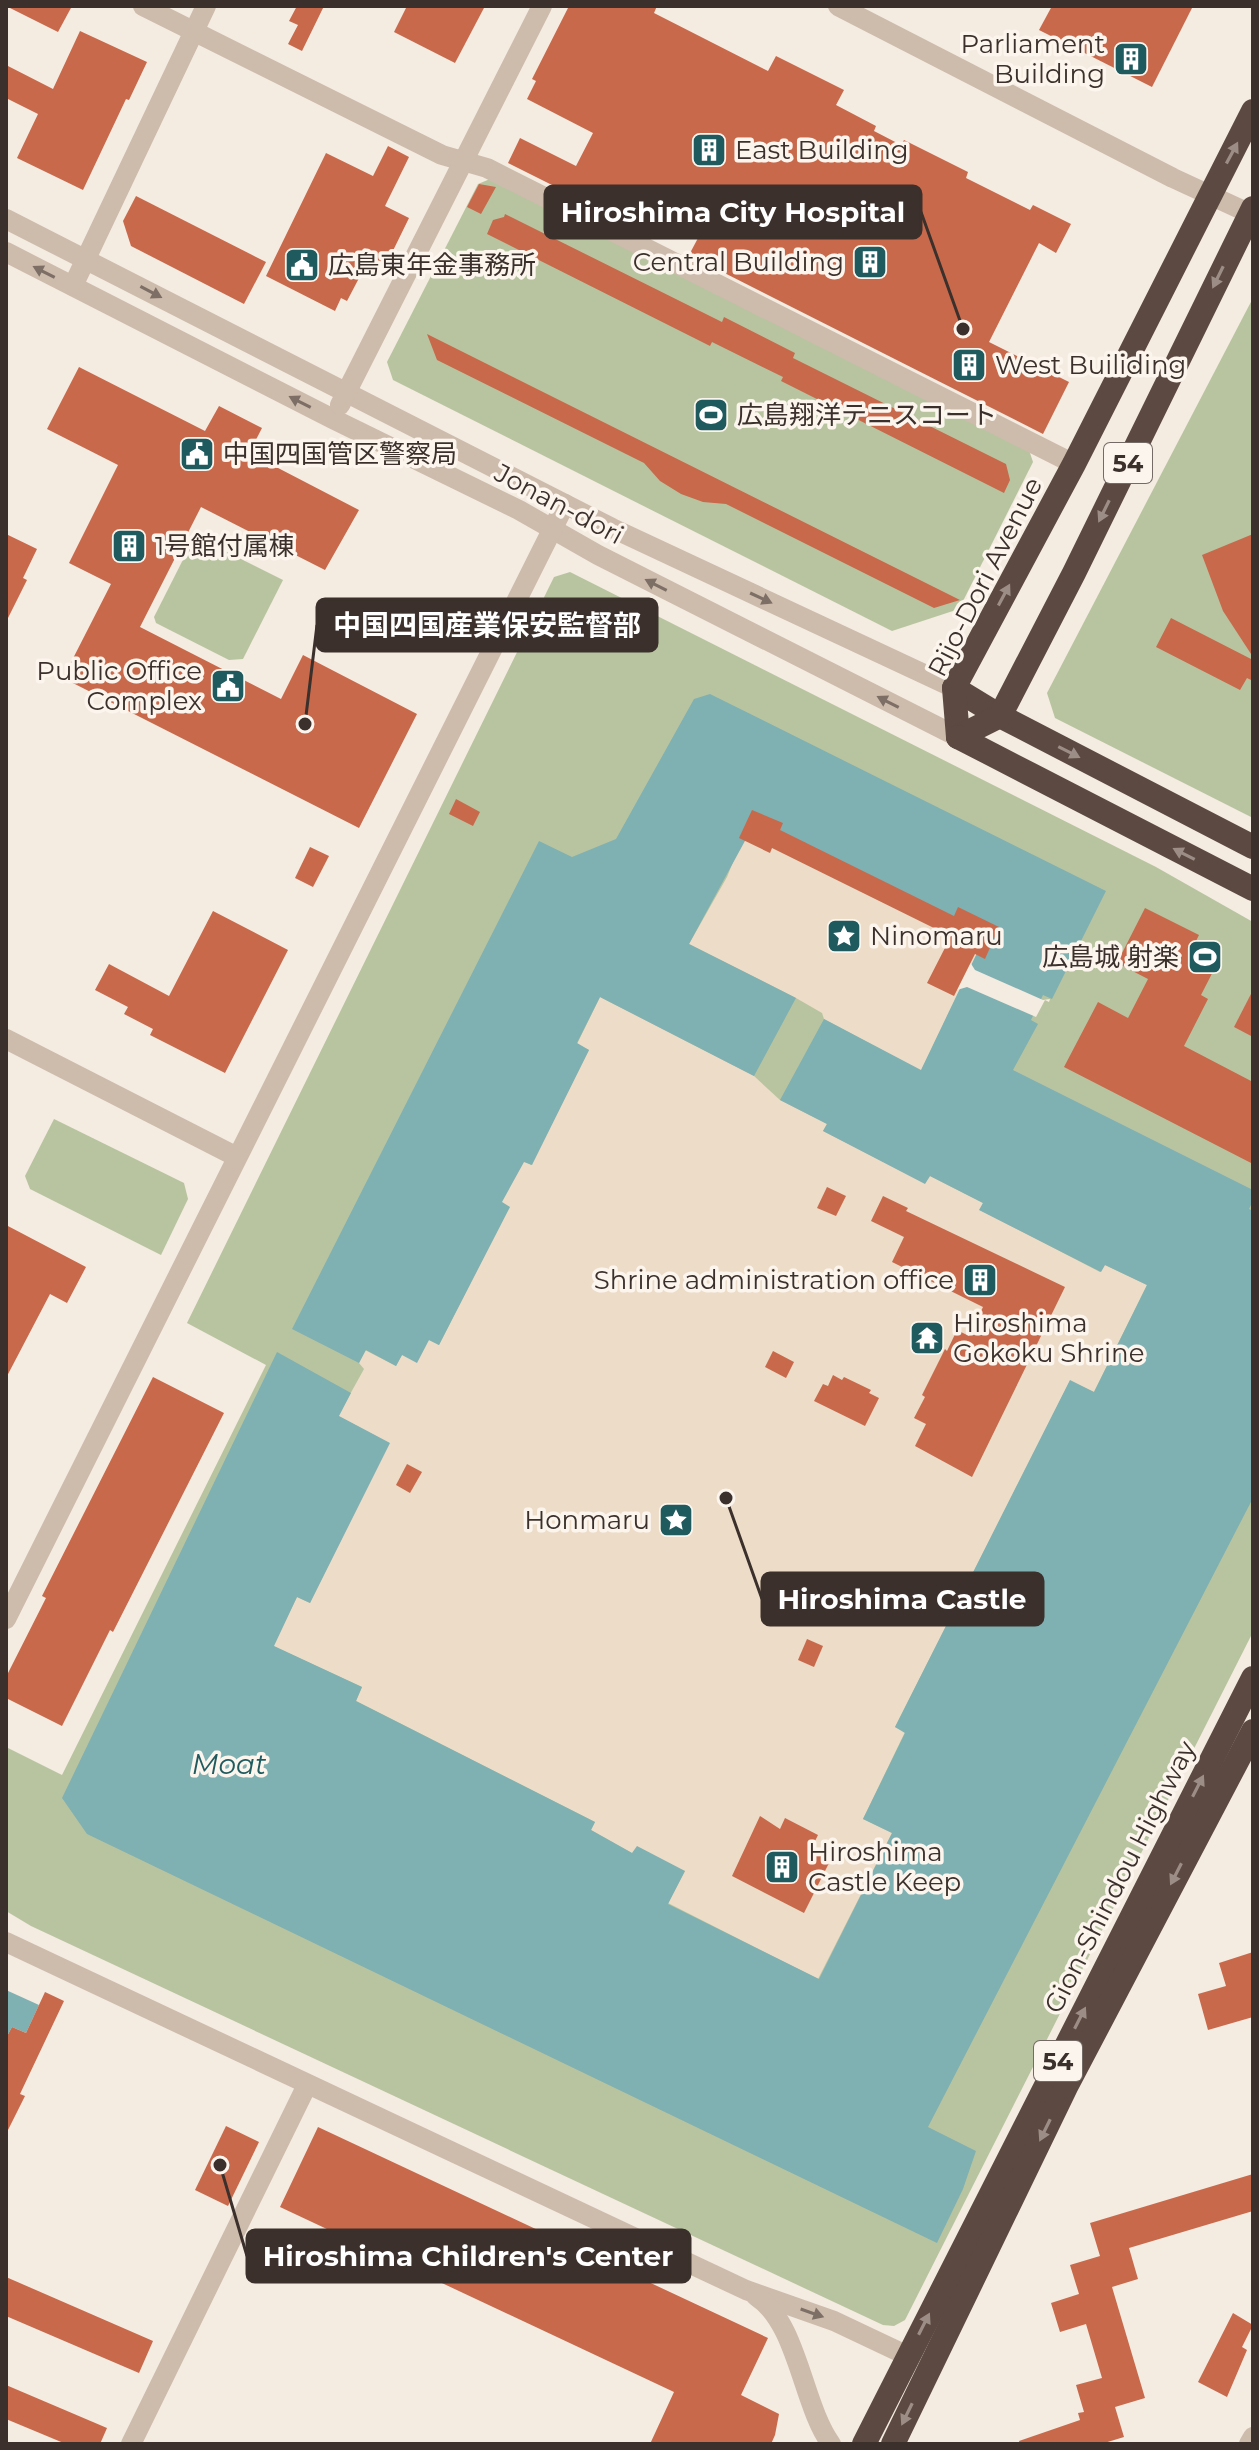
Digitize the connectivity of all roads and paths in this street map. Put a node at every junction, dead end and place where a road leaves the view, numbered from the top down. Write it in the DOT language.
graph roads {
  1 [pos="143,6"];
  2 [pos="206,6"];
  3 [pos="542,6"];
  4 [pos="838,6"];
  5 [pos="194,31"];
  6 [pos="1253,111"];
  7 [pos="463,161"];
  8 [pos="1210,194"];
  9 [pos="1252,212"];
  10 [pos="6,219"];
  11 [pos="6,252"];
  12 [pos="86,259"];
  13 [pos="73,286"];
  14 [pos="346,393"];
  15 [pos="333,419"];
  16 [pos="1074,464"];
  17 [pos="565,504"];
  18 [pos="552,531"];
  19 [pos="954,688"];
  20 [pos="1000,716"];
  21 [pos="958,737"];
  22 [pos="1253,847"];
  23 [pos="1253,889"];
  24 [pos="6,1039"];
  25 [pos="237,1157"];
  26 [pos="6,1619"];
  27 [pos="1253,1678"];
  28 [pos="1253,1731"];
  29 [pos="11,1947"];
  30 [pos="307,2085"];
  31 [pos="746,2290"];
  32 [pos="908,2356"];
  33 [pos="1253,2437"];
  34 [pos="131,2444"];
  35 [pos="831,2444"];
  36 [pos="864,2444"];
  37 [pos="893,2444"];
  38 [pos="1249,2444"];
  1 -- 5 [label="street"];
  2 -- 5 [label="street"];
  3 -- 7 [label="street"];
  4 -- 8 [label="street"];
  5 -- 7 [label="street"];
  5 -- 12 [label="street"];
  8 -- 6 [label="highway, Rijo-Dori Avenue / 54, one-way"];
  7 -- 14 [label="street"];
  7 -- 16 [label="street"];
  8 -- 9 [label="street"];
  8 -- 16 [label="highway, Rijo-Dori Avenue / 54"];
  9 -- 20 [label="highway, 54, one-way"];
  10 -- 12 [label="street, Jonan-dori"];
  13 -- 11 [label="street, Jonan-dori, one-way"];
  12 -- 13 [label="street"];
  12 -- 14 [label="street, Jonan-dori, one-way"];
  15 -- 13 [label="street, Jonan-dori, one-way"];
  14 -- 15 [label="street"];
  14 -- 17 [label="street, Jonan-dori"];
  15 -- 18 [label="street, Jonan-dori"];
  19 -- 16 [label="highway, Rijo-Dori Avenue / 54, one-way"];
  17 -- 18 [label="street"];
  17 -- 19 [label="street, Jonan-dori, one-way"];
  21 -- 18 [label="street, Jonan-dori, one-way"];
  18 -- 25 [label="street"];
  19 -- 20 [label="highway"];
  19 -- 21 [label="highway, Rijo-Dori Avenue"];
  20 -- 21 [label="highway"];
  20 -- 22 [label="highway, one-way"];
  23 -- 21 [label="highway, one-way"];
  24 -- 25 [label="street"];
  25 -- 26 [label="street"];
  32 -- 27 [label="highway, Gion-Shindou Highway / 54, one-way"];
  28 -- 37 [label="highway, Gion-Shindou Highway / 54, one-way"];
  29 -- 30 [label="street"];
  30 -- 31 [label="street"];
  30 -- 34 [label="street"];
  31 -- 32 [label="street, one-way"];
  31 -- 35 [label="street"];
  32 -- 36 [label="highway, Gion-Shindou Highway / 54"];
  33 -- 38 [label="street"];
}
